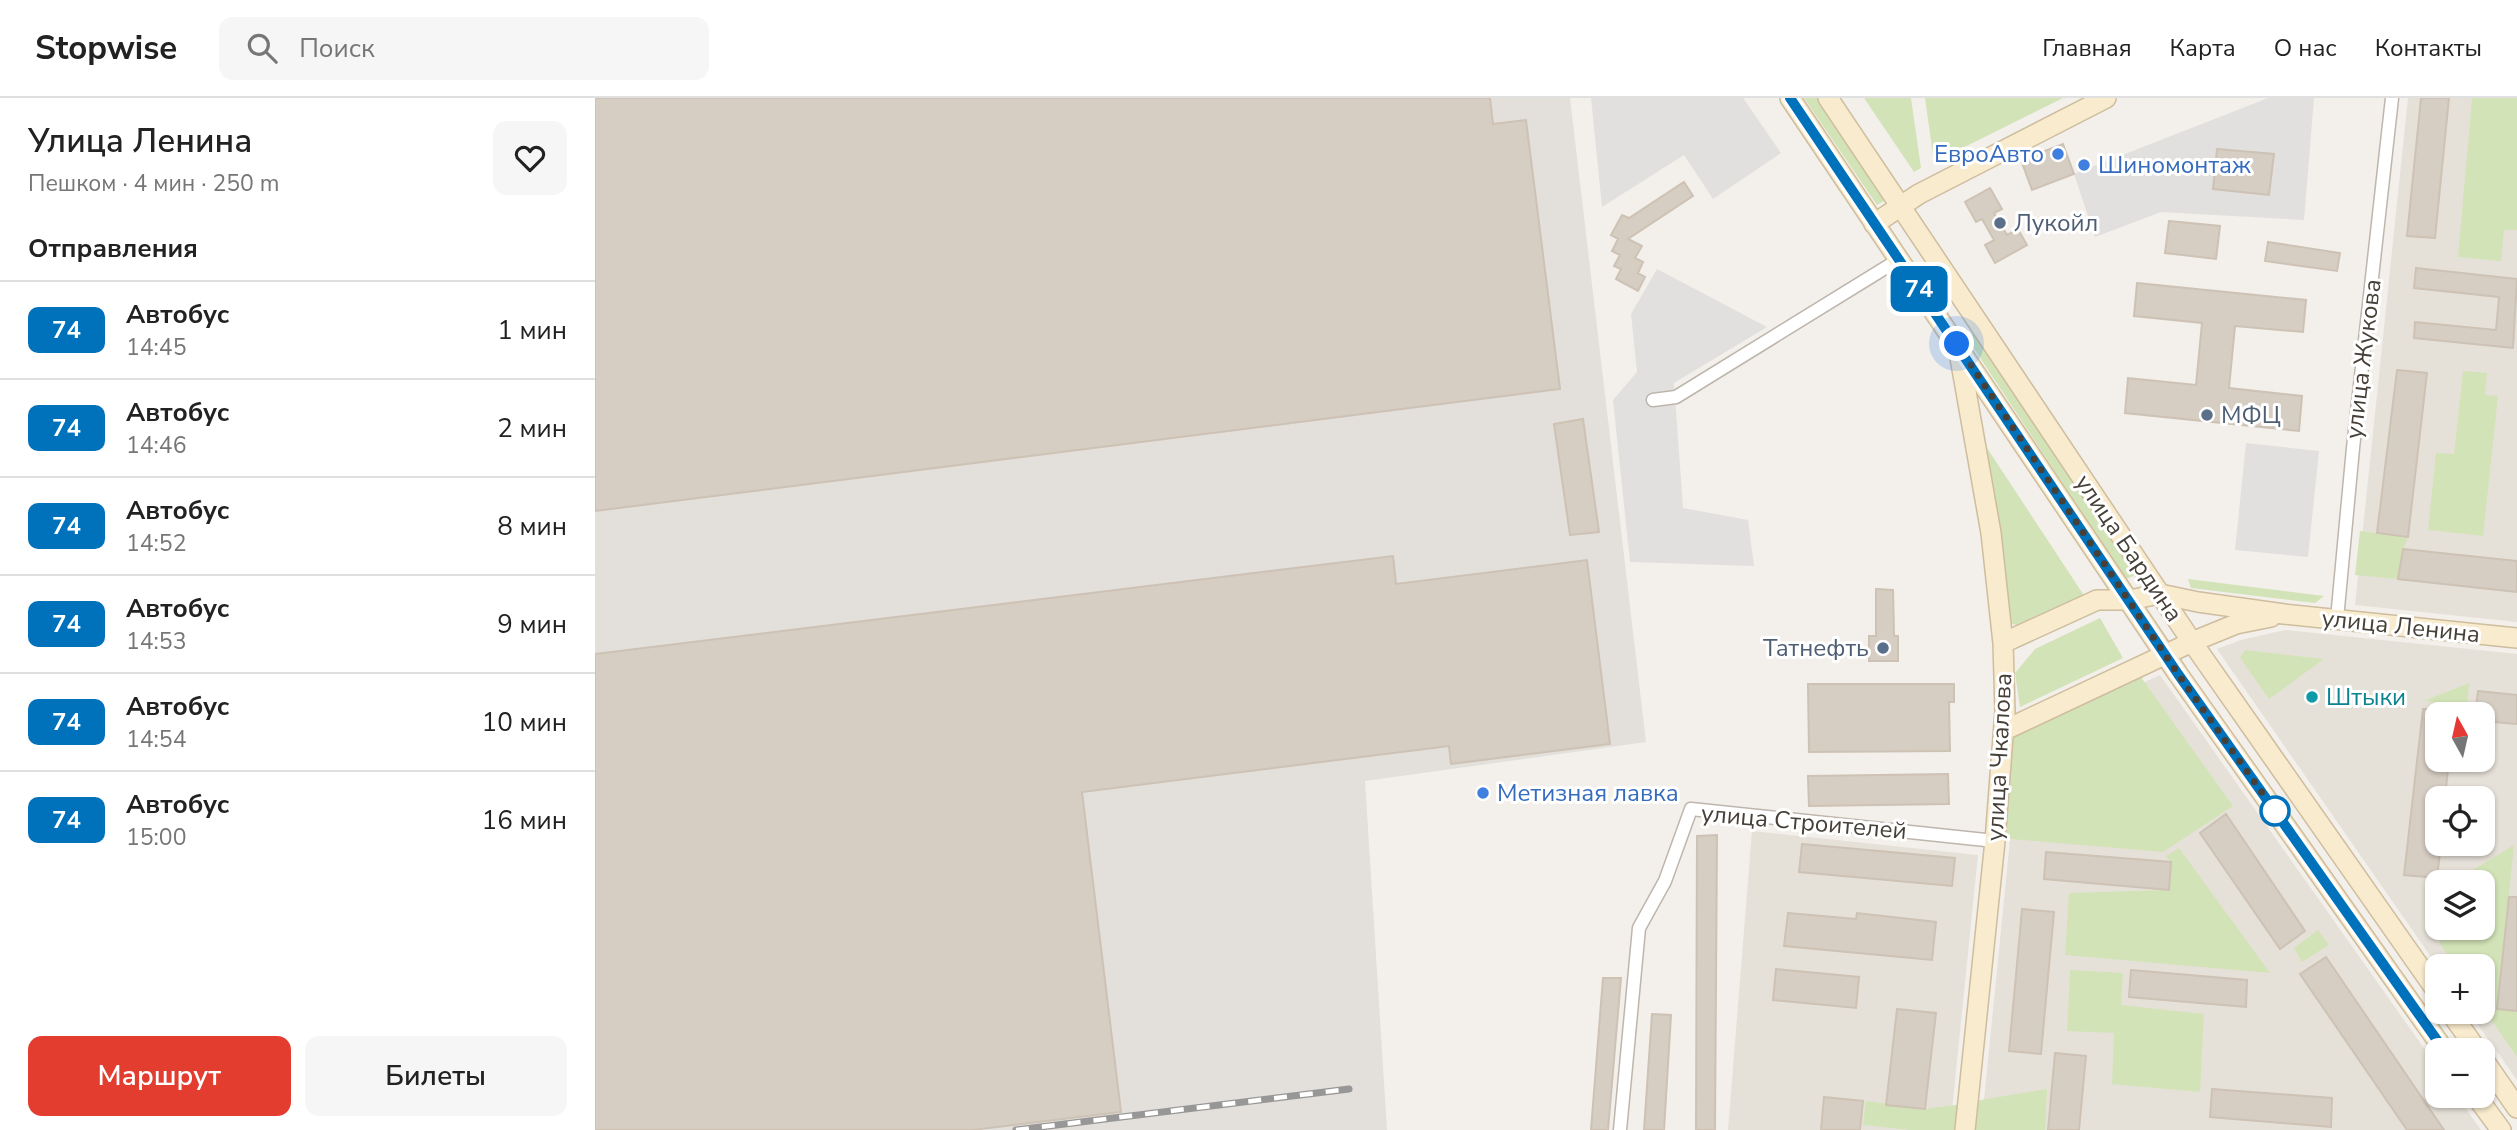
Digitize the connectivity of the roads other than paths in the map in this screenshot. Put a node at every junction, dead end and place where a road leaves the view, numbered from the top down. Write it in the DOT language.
graph roads {
  1 [pos="1790,98"];
  2 [pos="1828,98"];
  3 [pos="2106,98"];
  4 [pos="2392,98"];
  5 [pos="1901,206"];
  6 [pos="1874,224"];
  7 [pos="1898,260"];
  8 [pos="1957,344"];
  9 [pos="1653,400"];
  10 [pos="2160,594"];
  11 [pos="2129,600"];
  12 [pos="2284,614"];
  13 [pos="2337,620"];
  14 [pos="2517,638"];
  15 [pos="2003,642"];
  16 [pos="2192,642"];
  17 [pos="2165,655"];
  18 [pos="2005,730"];
  19 [pos="1995,841"];
  20 [pos="2425,974"];
  21 [pos="2436,1038"];
  22 [pos="2495,1076"];
  23 [pos="2485,1108"];
  24 [pos="2517,1108"];
  25 [pos="2498,1127"];
  26 [pos="1620,1130"];
  27 [pos="1965,1130"];
  1 -- 6 [label="main road, улица Бардина"];
  2 -- 5 [label="main road, улица Бардина"];
  3 -- 5 [label="main road"];
  4 -- 13 [label="street, улица Жукова"];
  5 -- 6 [label="main road"];
  5 -- 10 [label="main road, улица Бардина"];
  6 -- 7 [label="main road, улица Бардина"];
  7 -- 8 [label="main road, улица Бардина"];
  7 -- 9 [label="street"];
  8 -- 11 [label="main road, улица Бардина"];
  8 -- 15 [label="main road, улица Чкалова"];
  10 -- 11 [label="main road, улица Ленина"];
  10 -- 12 [label="main road, улица Ленина"];
  10 -- 16 [label="main road, улица Бардина"];
  11 -- 15 [label="main road, улица Ленина"];
  11 -- 17 [label="main road, улица Бардина"];
  12 -- 13 [label="main road, улица Ленина"];
  12 -- 16 [label="main road, улица Ленина"];
  13 -- 14 [label="main road, улица Ленина"];
  15 -- 18 [label="main road, улица Чкалова"];
  16 -- 17 [label="main road, улица Ленина"];
  16 -- 20 [label="main road, улица Бардина"];
  17 -- 18 [label="main road, улица Ленина"];
  17 -- 21 [label="main road, улица Бардина"];
  18 -- 19 [label="main road, улица Чкалова"];
  19 -- 26 [label="street, улица Строителей"];
  19 -- 27 [label="main road, улица Чкалова"];
  22 -- 24 [label="main road"];
  23 -- 25 [label="main road"];
  24 -- 25 [label="main road"];
}
